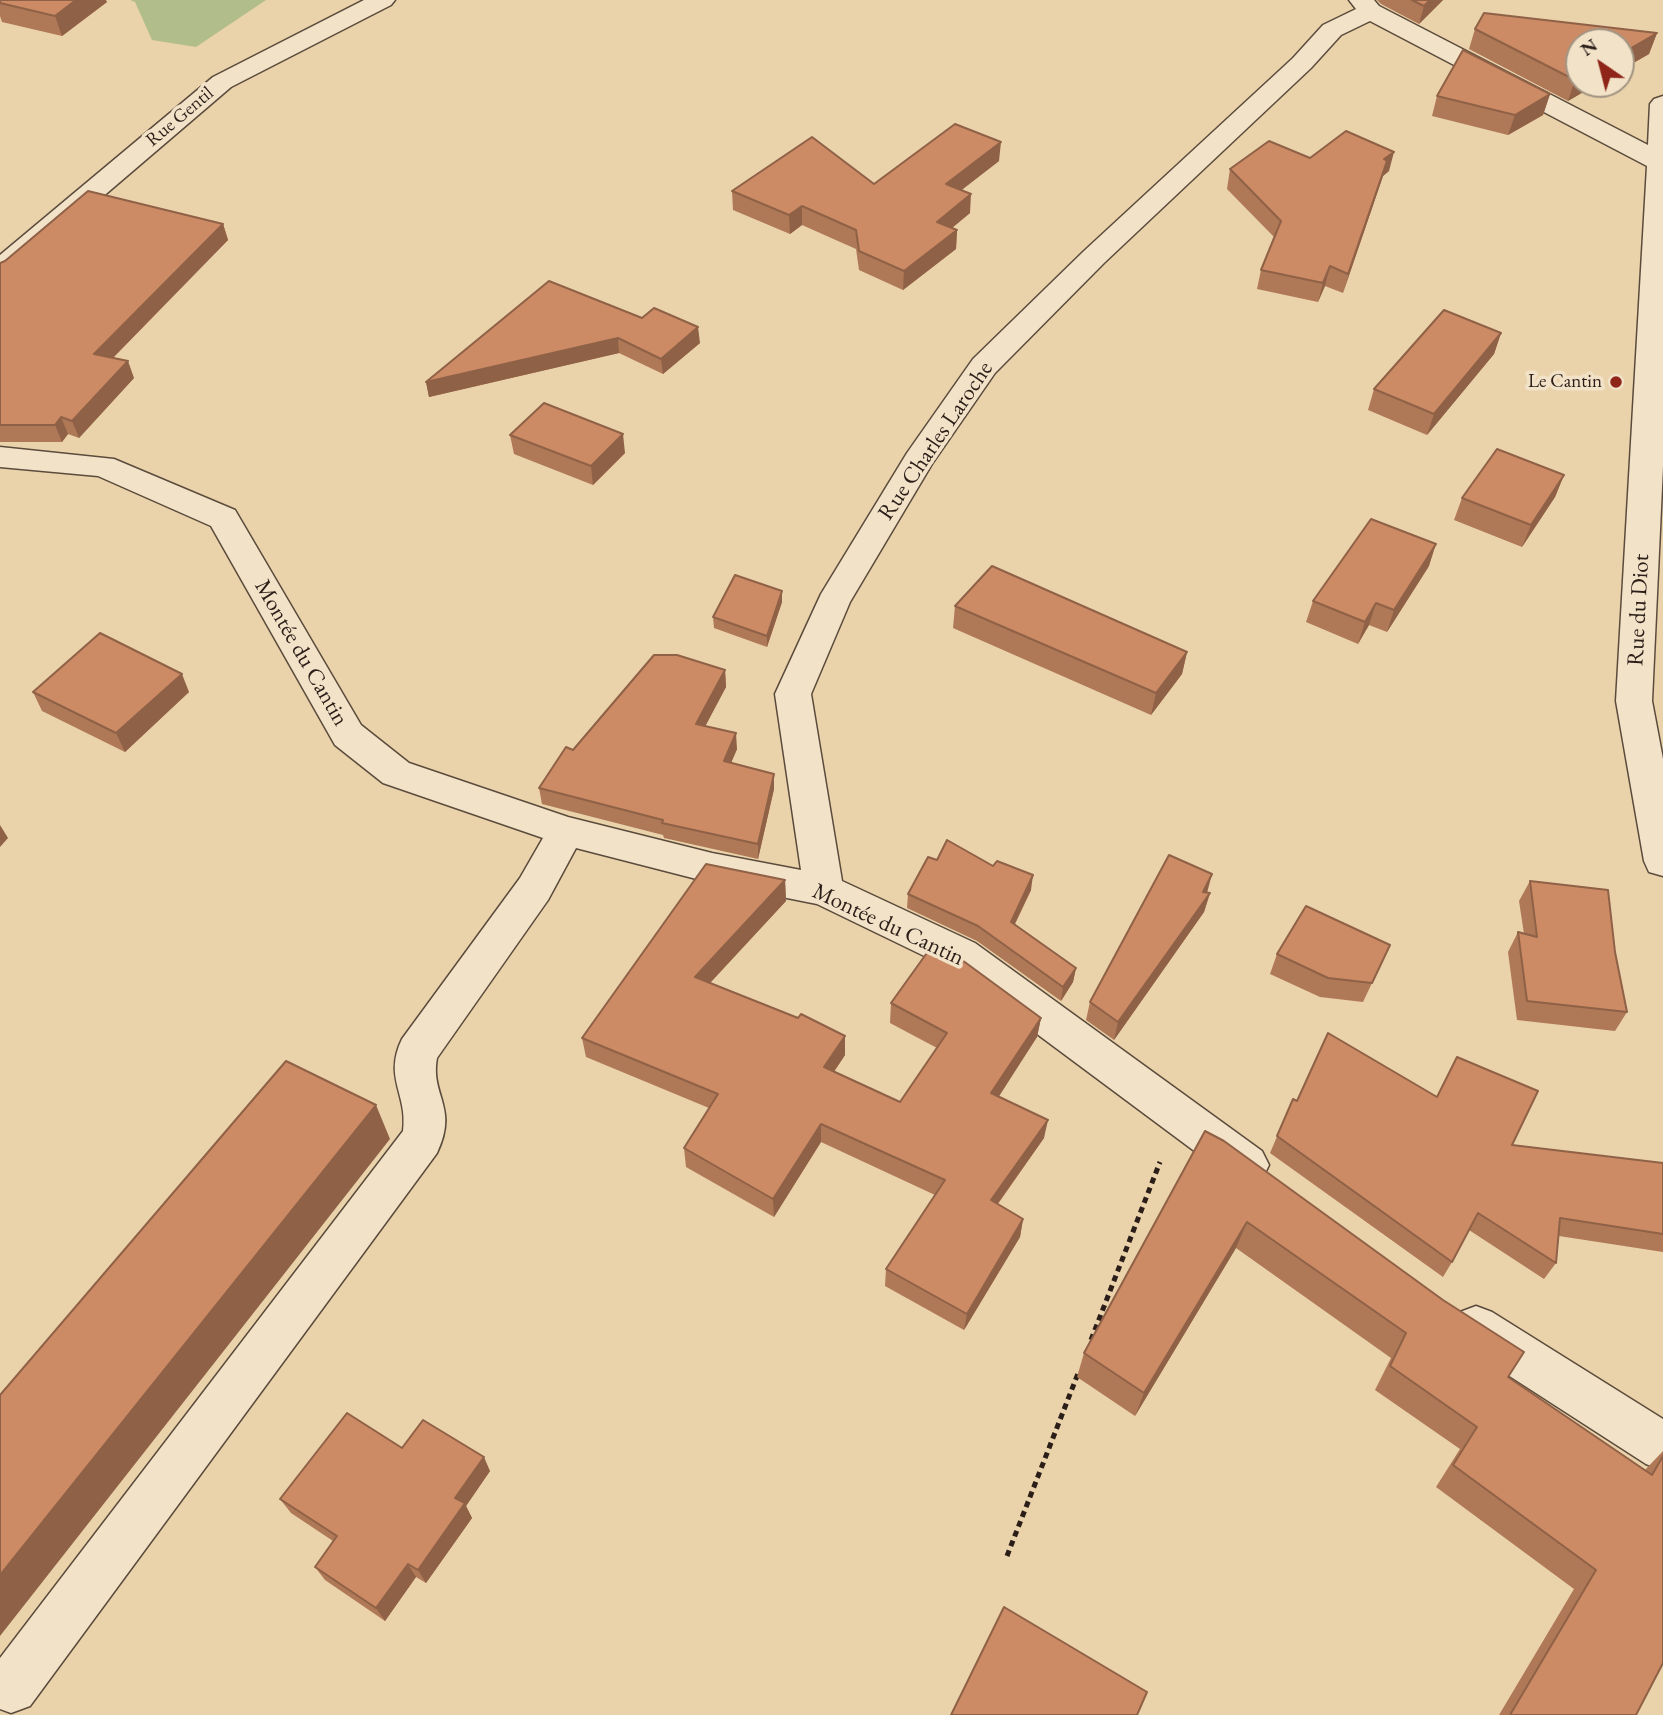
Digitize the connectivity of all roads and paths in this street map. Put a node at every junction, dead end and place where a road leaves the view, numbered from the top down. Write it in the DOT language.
graph roads {
  1 [pos="383,0"];
  2 [pos="1366,6"];
  3 [pos="1663,104"];
  4 [pos="1660,162"];
  5 [pos="0,270"];
  6 [pos="1659,330"];
  7 [pos="1656,425"];
  8 [pos="0,457"];
  9 [pos="1651,624"];
  10 [pos="566,831"];
  11 [pos="1663,861"];
  12 [pos="824,890"];
  13 [pos="1179,1115"];
  14 [pos="1278,1187"];
  15 [pos="1444,1308"];
  16 [pos="1088,1349"];
  17 [pos="1083,1362"];
  18 [pos="1663,1447"];
  19 [pos="1007,1556"];
  20 [pos="11,1687"];
  1 -- 5 [label="street, Rue Gentil"];
  2 -- 4 [label="street"];
  2 -- 12 [label="street, Rue Charles Laroche"];
  3 -- 4 [label="street, Rue du Diot"];
  4 -- 6 [label="street, Rue du Diot"];
  6 -- 7 [label="street, Rue du Diot"];
  7 -- 9 [label="street, Rue du Diot"];
  8 -- 10 [label="street, Montée du Cantin"];
  9 -- 11 [label="street, Rue du Diot"];
  10 -- 12 [label="street, Montée du Cantin"];
  10 -- 20 [label="street"];
  12 -- 13 [label="street, Montée du Cantin"];
  13 -- 14 [label="street, Montée du Cantin"];
  13 -- 16 [label="path"];
  15 -- 18 [label="street"];
  17 -- 19 [label="path"];
}
